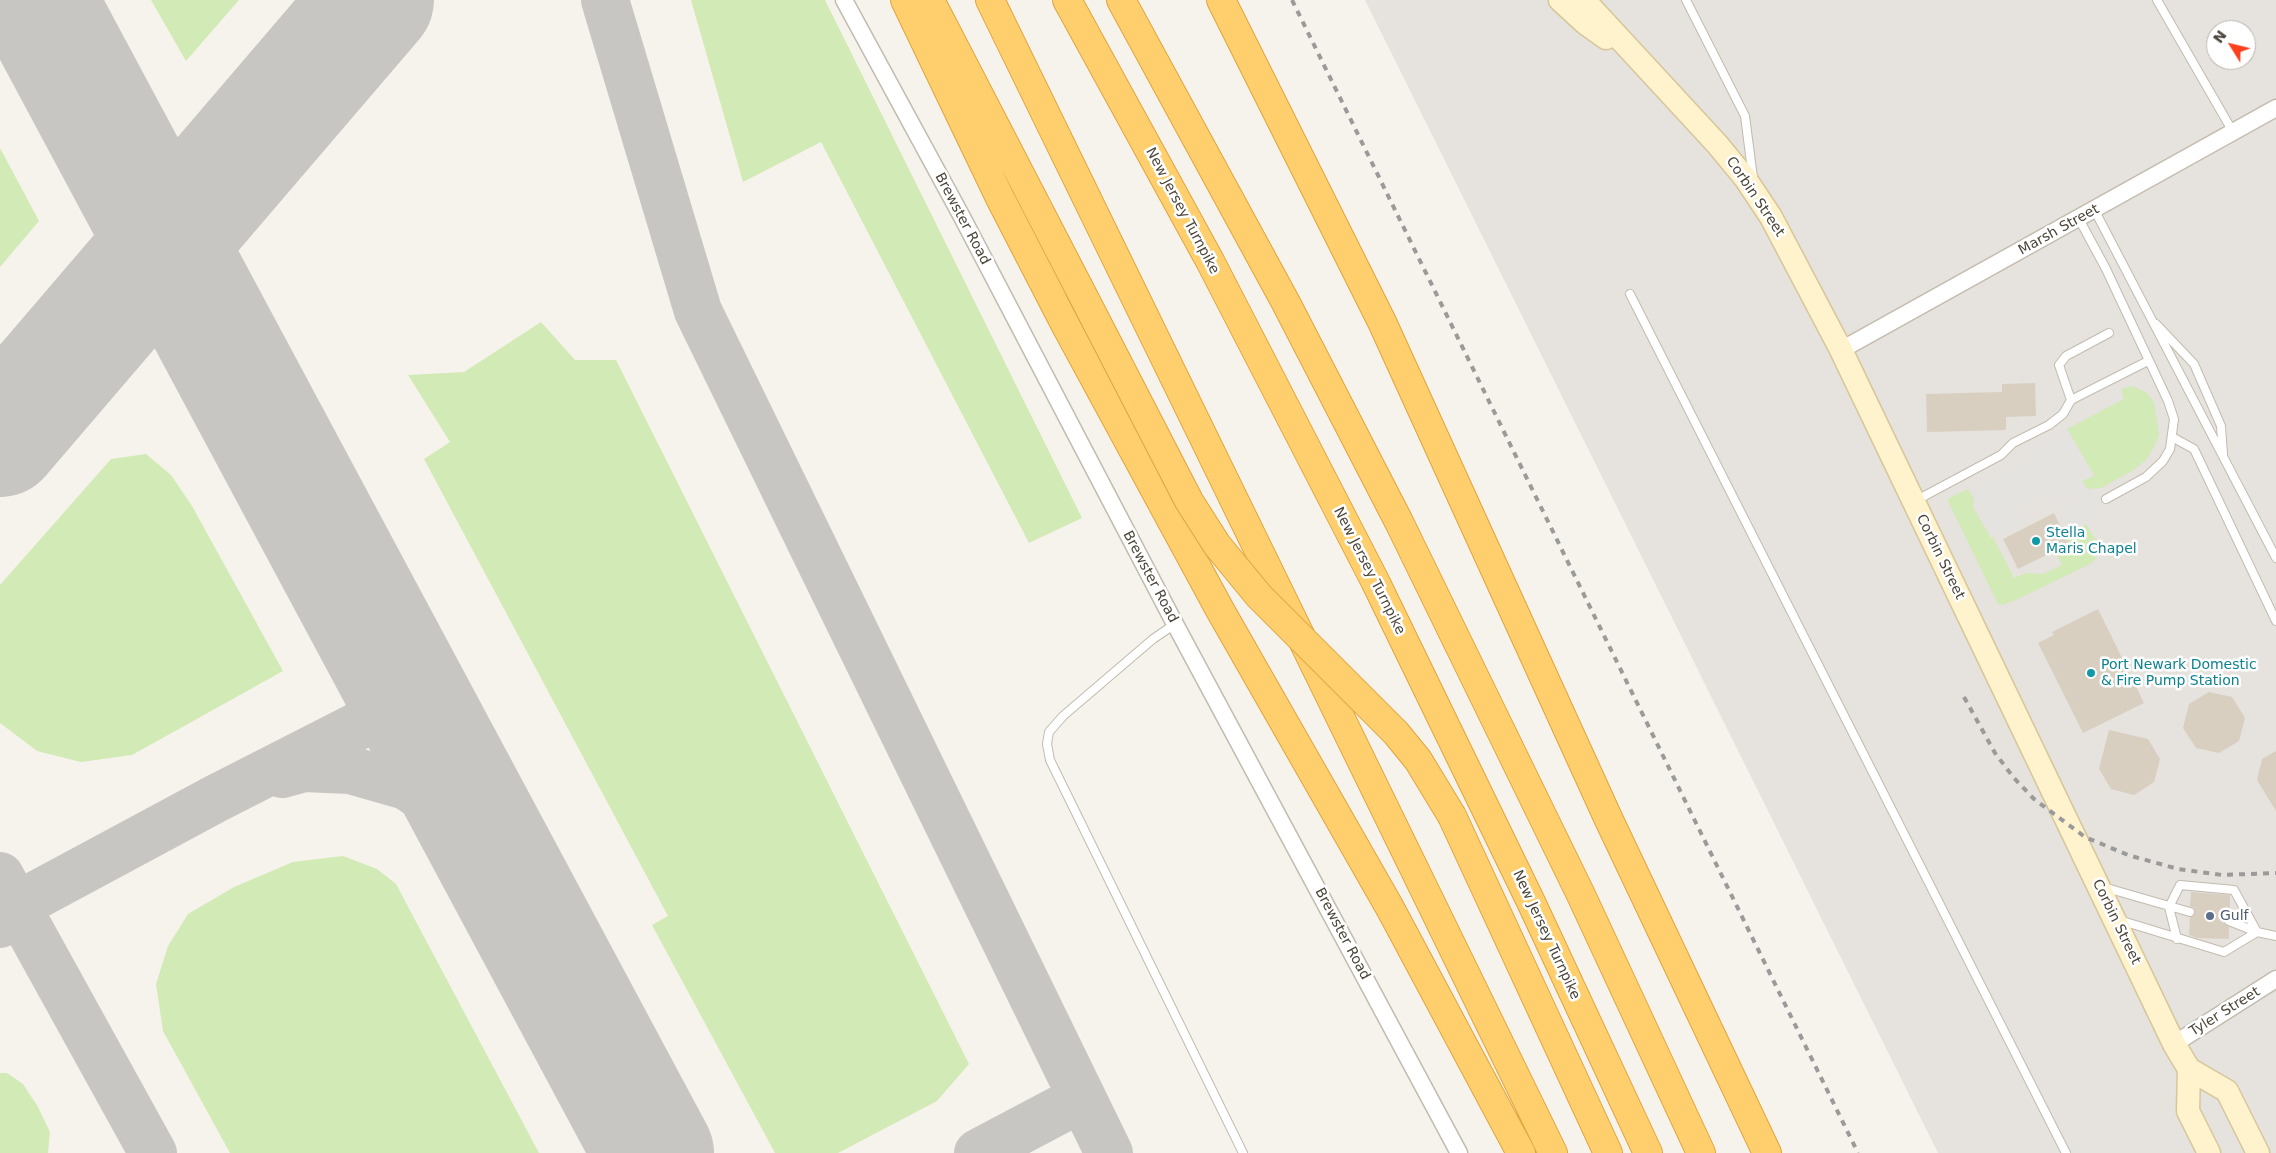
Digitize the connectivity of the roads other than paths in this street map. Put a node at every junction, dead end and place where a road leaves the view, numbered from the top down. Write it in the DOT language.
graph roads {
  1 [pos="844,0"];
  2 [pos="905,0"];
  3 [pos="930,0"];
  4 [pos="990,0"];
  5 [pos="1067,0"];
  6 [pos="1121,0"];
  7 [pos="1140,0"];
  8 [pos="1560,0"];
  9 [pos="1584,0"];
  10 [pos="1686,0"];
  11 [pos="2157,0"];
  12 [pos="1226,6"];
  13 [pos="1651,72"];
  14 [pos="1169,85"];
  15 [pos="2276,108"];
  16 [pos="2233,132"];
  17 [pos="1755,193"];
  18 [pos="2095,211"];
  19 [pos="2079,219"];
  20 [pos="1630,294"];
  21 [pos="2150,318"];
  22 [pos="2109,333"];
  23 [pos="1841,350"];
  24 [pos="2148,361"];
  25 [pos="2071,400"];
  26 [pos="2172,437"];
  27 [pos="2223,458"];
  28 [pos="2106,499"];
  29 [pos="1914,502"];
  30 [pos="2276,558"];
  31 [pos="2276,621"];
  32 [pos="1174,624"];
  33 [pos="2098,885"];
  34 [pos="2169,907"];
  35 [pos="2190,912"];
  36 [pos="2114,918"];
  37 [pos="2229,921"];
  38 [pos="2256,932"];
  39 [pos="2276,936"];
  40 [pos="2177,939"];
  41 [pos="2276,979"];
  42 [pos="2174,1044"];
  43 [pos="2189,1069"];
  44 [pos="1243,1153"];
  45 [pos="1459,1153"];
  46 [pos="1521,1153"];
  47 [pos="1553,1153"];
  48 [pos="1608,1153"];
  49 [pos="1648,1153"];
  50 [pos="1701,1153"];
  51 [pos="1767,1153"];
  52 [pos="2066,1153"];
  53 [pos="2209,1153"];
  54 [pos="2258,1153"];
  1 -- 32 [label="street, Brewster Road"];
  2 -- 46 [label="highway"];
  3 -- 48 [label="highway, bridge"];
  4 -- 47 [label="highway"];
  5 -- 49 [label="highway, New Jersey Turnpike"];
  6 -- 14 [label="highway"];
  7 -- 14 [label="highway"];
  8 -- 13 [label="main road, Corbin Street"];
  9 -- 13 [label="main road, Corbin Street"];
  10 -- 17 [label="lane"];
  11 -- 16 [label="lane"];
  12 -- 51 [label="highway"];
  13 -- 17 [label="main road, Corbin Street"];
  14 -- 50 [label="highway"];
  15 -- 16 [label="street, Marsh Street"];
  16 -- 18 [label="street, Marsh Street"];
  17 -- 23 [label="main road, Corbin Street"];
  18 -- 19 [label="street, Marsh Street"];
  18 -- 21 [label="lane"];
  19 -- 23 [label="street, Marsh Street"];
  19 -- 24 [label="lane"];
  20 -- 52 [label="lane"];
  21 -- 27 [label="lane"];
  21 -- 27 [label="lane"];
  22 -- 25 [label="lane"];
  23 -- 29 [label="main road, Corbin Street"];
  24 -- 25 [label="lane"];
  24 -- 26 [label="lane"];
  25 -- 29 [label="lane"];
  26 -- 28 [label="lane"];
  26 -- 31 [label="lane"];
  27 -- 30 [label="lane"];
  29 -- 33 [label="main road, Corbin Street"];
  32 -- 44 [label="lane"];
  32 -- 45 [label="street, Brewster Road"];
  33 -- 34 [label="lane"];
  33 -- 36 [label="main road, Corbin Street"];
  34 -- 35 [label="lane"];
  34 -- 38 [label="lane"];
  34 -- 40 [label="lane"];
  36 -- 40 [label="lane"];
  36 -- 42 [label="main road, Corbin Street"];
  37 -- 38 [label="lane"];
  38 -- 39 [label="lane"];
  38 -- 40 [label="lane"];
  41 -- 42 [label="street, Tyler Street"];
  42 -- 43 [label="main road, Corbin Street"];
  43 -- 53 [label="main road"];
  43 -- 54 [label="main road, Corbin Street"];
}
